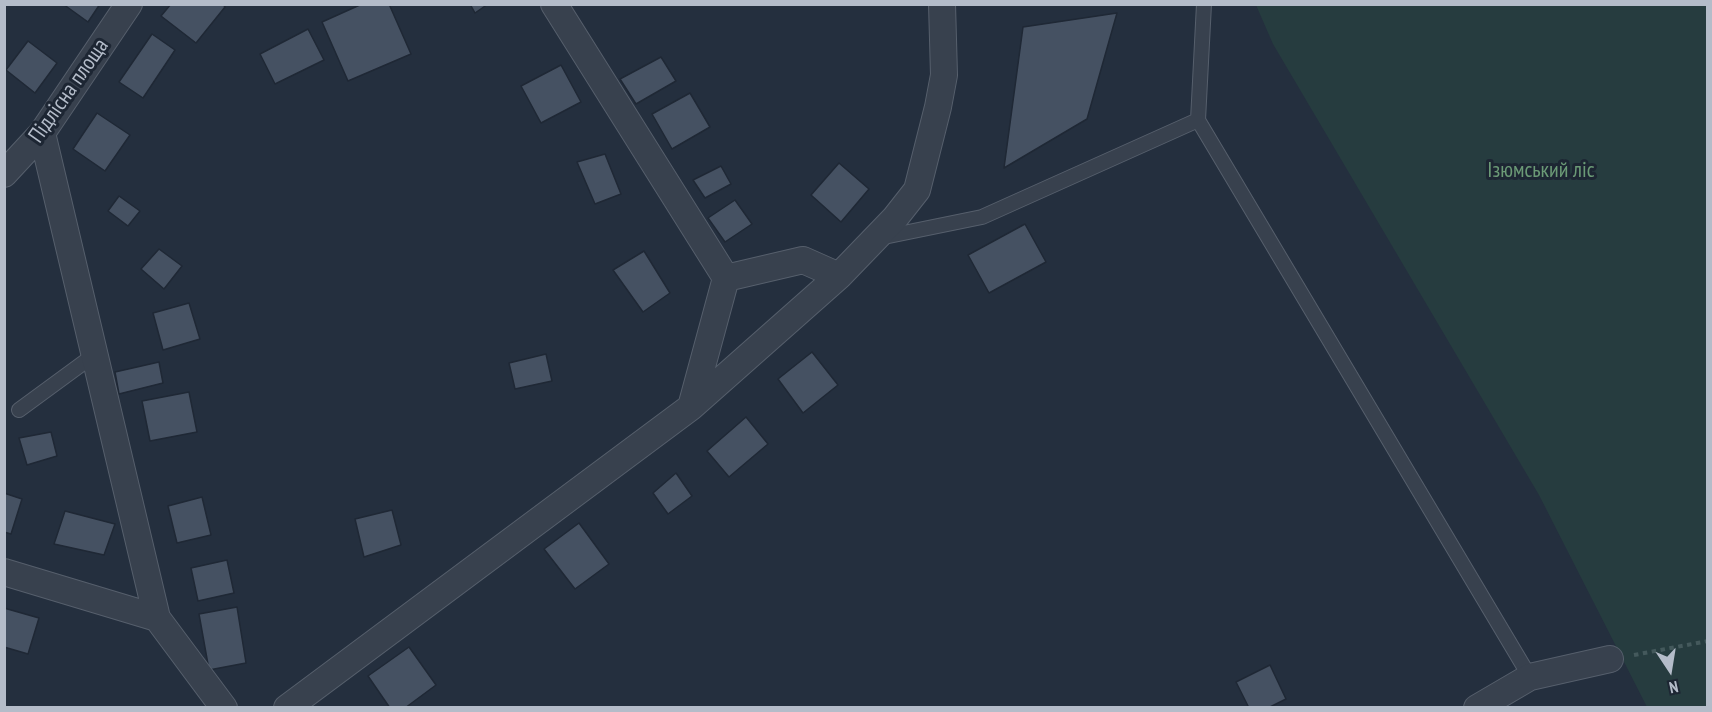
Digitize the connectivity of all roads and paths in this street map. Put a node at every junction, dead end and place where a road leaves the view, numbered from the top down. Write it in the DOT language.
graph roads {
  1 [pos="129,4"];
  2 [pos="554,4"];
  3 [pos="942,4"];
  4 [pos="1204,4"];
  5 [pos="1198,120"];
  6 [pos="42,133"];
  7 [pos="4,174"];
  8 [pos="877,239"];
  9 [pos="839,276"];
  10 [pos="726,278"];
  11 [pos="94,355"];
  12 [pos="691,407"];
  13 [pos="19,410"];
  14 [pos="4,572"];
  15 [pos="157,618"];
  16 [pos="1707,641"];
  17 [pos="1610,659"];
  18 [pos="1530,677"];
  19 [pos="224,708"];
  20 [pos="287,708"];
  21 [pos="1477,708"];
  1 -- 6 [label="street, Підлісна площа"];
  2 -- 10 [label="street"];
  3 -- 8 [label="street"];
  4 -- 5 [label="lane"];
  5 -- 8 [label="lane"];
  5 -- 18 [label="lane"];
  6 -- 7 [label="street, Підлісна площа"];
  6 -- 11 [label="street"];
  8 -- 9 [label="street"];
  9 -- 10 [label="street"];
  9 -- 12 [label="street"];
  10 -- 12 [label="street"];
  11 -- 13 [label="lane"];
  11 -- 15 [label="street"];
  12 -- 20 [label="street"];
  14 -- 15 [label="street"];
  15 -- 19 [label="street"];
  16 -- 17 [label="path"];
  17 -- 18 [label="street"];
  18 -- 21 [label="street"];
}
